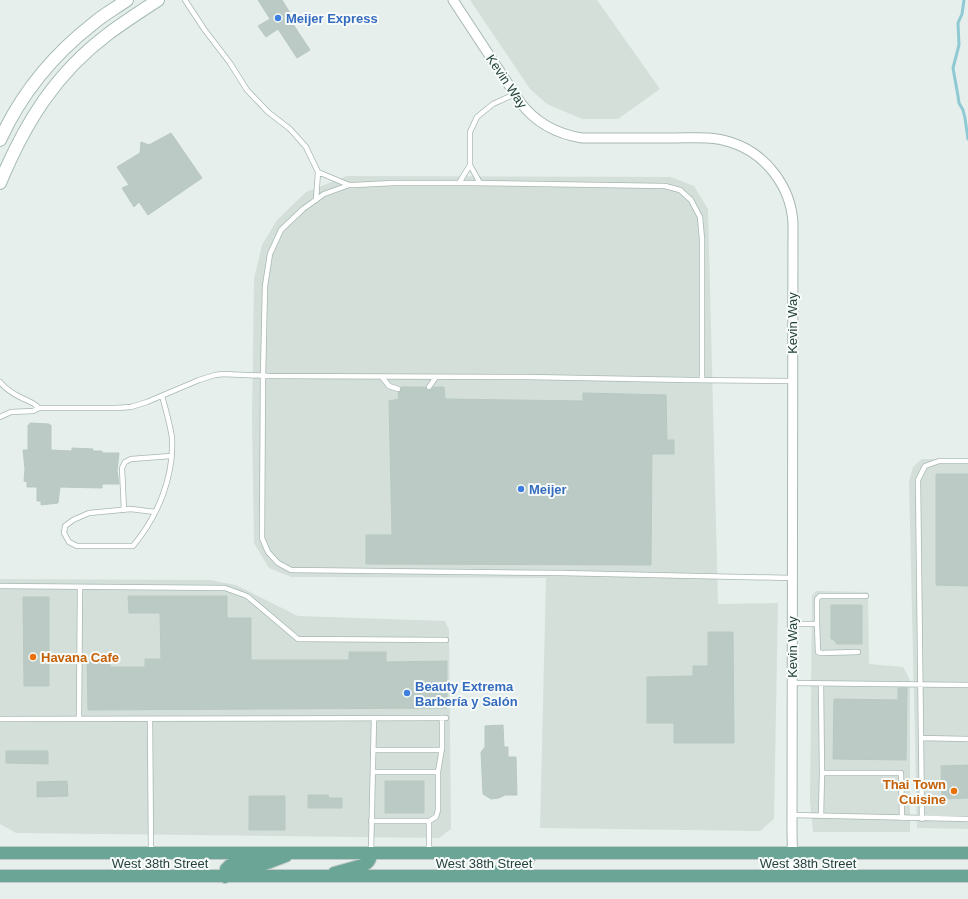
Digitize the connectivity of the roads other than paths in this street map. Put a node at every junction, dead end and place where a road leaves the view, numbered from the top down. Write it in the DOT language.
graph roads {
  1 [pos="127,0"];
  2 [pos="158,0"];
  3 [pos="185,0"];
  4 [pos="453,0"];
  5 [pos="515,93"];
  6 [pos="0,140"];
  7 [pos="470,165"];
  8 [pos="318,172"];
  9 [pos="0,183"];
  10 [pos="459,183"];
  11 [pos="480,183"];
  12 [pos="349,186"];
  13 [pos="316,200"];
  14 [pos="263,376"];
  15 [pos="382,377"];
  16 [pos="436,377"];
  17 [pos="702,380"];
  18 [pos="792,381"];
  19 [pos="0,382"];
  20 [pos="428,387"];
  21 [pos="398,389"];
  22 [pos="162,396"];
  23 [pos="39,408"];
  24 [pos="0,417"];
  25 [pos="171,456"];
  26 [pos="968,461"];
  27 [pos="124,510"];
  28 [pos="155,512"];
  29 [pos="792,578"];
  30 [pos="0,586"];
  31 [pos="80,587"];
  32 [pos="866,596"];
  33 [pos="792,624"];
  34 [pos="817,624"];
  35 [pos="446,640"];
  36 [pos="858,652"];
  37 [pos="792,683"];
  38 [pos="821,684"];
  39 [pos="920,684"];
  40 [pos="968,685"];
  41 [pos="374,718"];
  42 [pos="0,719"];
  43 [pos="79,719"];
  44 [pos="150,719"];
  45 [pos="921,738"];
  46 [pos="968,739"];
  47 [pos="374,750"];
  48 [pos="442,750"];
  49 [pos="373,772"];
  50 [pos="438,772"];
  51 [pos="822,773"];
  52 [pos="792,815"];
  53 [pos="820,816"];
  54 [pos="902,818"];
  55 [pos="922,819"];
  56 [pos="968,819"];
  57 [pos="371,821"];
  58 [pos="429,821"];
  59 [pos="530,852"];
  60 [pos="792,852"];
  61 [pos="0,853"];
  62 [pos="151,853"];
  63 [pos="293,853"];
  64 [pos="371,853"];
  65 [pos="429,853"];
  66 [pos="968,853"];
  67 [pos="0,876"];
  68 [pos="486,876"];
  69 [pos="968,876"];
  70 [pos="225,877"];
  71 [pos="321,877"];
  72 [pos="793,877"];
  1 -- 6 [label="main road"];
  2 -- 9 [label="main road"];
  3 -- 8 [label="lane"];
  4 -- 5 [label="street, Kevin Way"];
  5 -- 7 [label="lane"];
  5 -- 18 [label="street, Kevin Way"];
  7 -- 10 [label="lane"];
  7 -- 11 [label="lane"];
  8 -- 12 [label="lane"];
  8 -- 13 [label="lane"];
  10 -- 11 [label="lane"];
  10 -- 12 [label="lane"];
  11 -- 17 [label="lane"];
  12 -- 13 [label="lane"];
  13 -- 14 [label="lane"];
  14 -- 15 [label="lane"];
  14 -- 22 [label="lane"];
  14 -- 29 [label="lane"];
  15 -- 16 [label="lane"];
  15 -- 21 [label="lane"];
  16 -- 17 [label="lane"];
  16 -- 20 [label="lane"];
  17 -- 18 [label="lane"];
  18 -- 29 [label="street, Kevin Way"];
  19 -- 23 [label="lane"];
  22 -- 23 [label="lane"];
  22 -- 25 [label="lane"];
  23 -- 24 [label="lane"];
  25 -- 27 [label="lane"];
  25 -- 28 [label="lane"];
  26 -- 39 [label="lane"];
  27 -- 28 [label="lane"];
  27 -- 28 [label="lane"];
  29 -- 33 [label="street, Kevin Way"];
  30 -- 31 [label="lane"];
  31 -- 35 [label="lane"];
  31 -- 43 [label="lane"];
  32 -- 34 [label="lane"];
  33 -- 34 [label="lane"];
  33 -- 37 [label="street, Kevin Way"];
  34 -- 36 [label="lane"];
  37 -- 38 [label="lane"];
  37 -- 52 [label="street, Kevin Way"];
  38 -- 39 [label="lane"];
  38 -- 51 [label="lane"];
  39 -- 40 [label="lane"];
  39 -- 45 [label="lane"];
  41 -- 44 [label="lane"];
  41 -- 47 [label="lane"];
  41 -- 48 [label="lane"];
  42 -- 43 [label="lane"];
  43 -- 44 [label="lane"];
  44 -- 62 [label="lane"];
  45 -- 46 [label="lane"];
  45 -- 55 [label="lane"];
  47 -- 48 [label="lane"];
  47 -- 49 [label="lane"];
  48 -- 50 [label="lane"];
  49 -- 50 [label="lane"];
  49 -- 57 [label="lane"];
  50 -- 58 [label="lane"];
  51 -- 53 [label="lane"];
  51 -- 54 [label="lane"];
  52 -- 53 [label="lane"];
  52 -- 60 [label="street, Kevin Way"];
  53 -- 54 [label="lane"];
  54 -- 55 [label="lane"];
  55 -- 56 [label="lane"];
  57 -- 58 [label="lane"];
  57 -- 64 [label="lane"];
  58 -- 65 [label="lane"];
  59 -- 60 [label="main road, West 38th Street"];
  59 -- 65 [label="main road, West 38th Street"];
  59 -- 68 [label="main road"];
  60 -- 66 [label="main road, West 38th Street"];
  60 -- 72 [label="street, Kevin Way"];
  61 -- 62 [label="main road, West 38th Street"];
  62 -- 63 [label="main road, West 38th Street"];
  63 -- 64 [label="main road, West 38th Street"];
  63 -- 70 [label="main road"];
  64 -- 65 [label="main road, West 38th Street"];
  64 -- 71 [label="main road"];
  67 -- 70 [label="main road, West 38th Street"];
  68 -- 71 [label="main road, West 38th Street"];
  68 -- 72 [label="main road, West 38th Street"];
  69 -- 72 [label="main road, West 38th Street"];
  70 -- 71 [label="main road, West 38th Street"];
}
